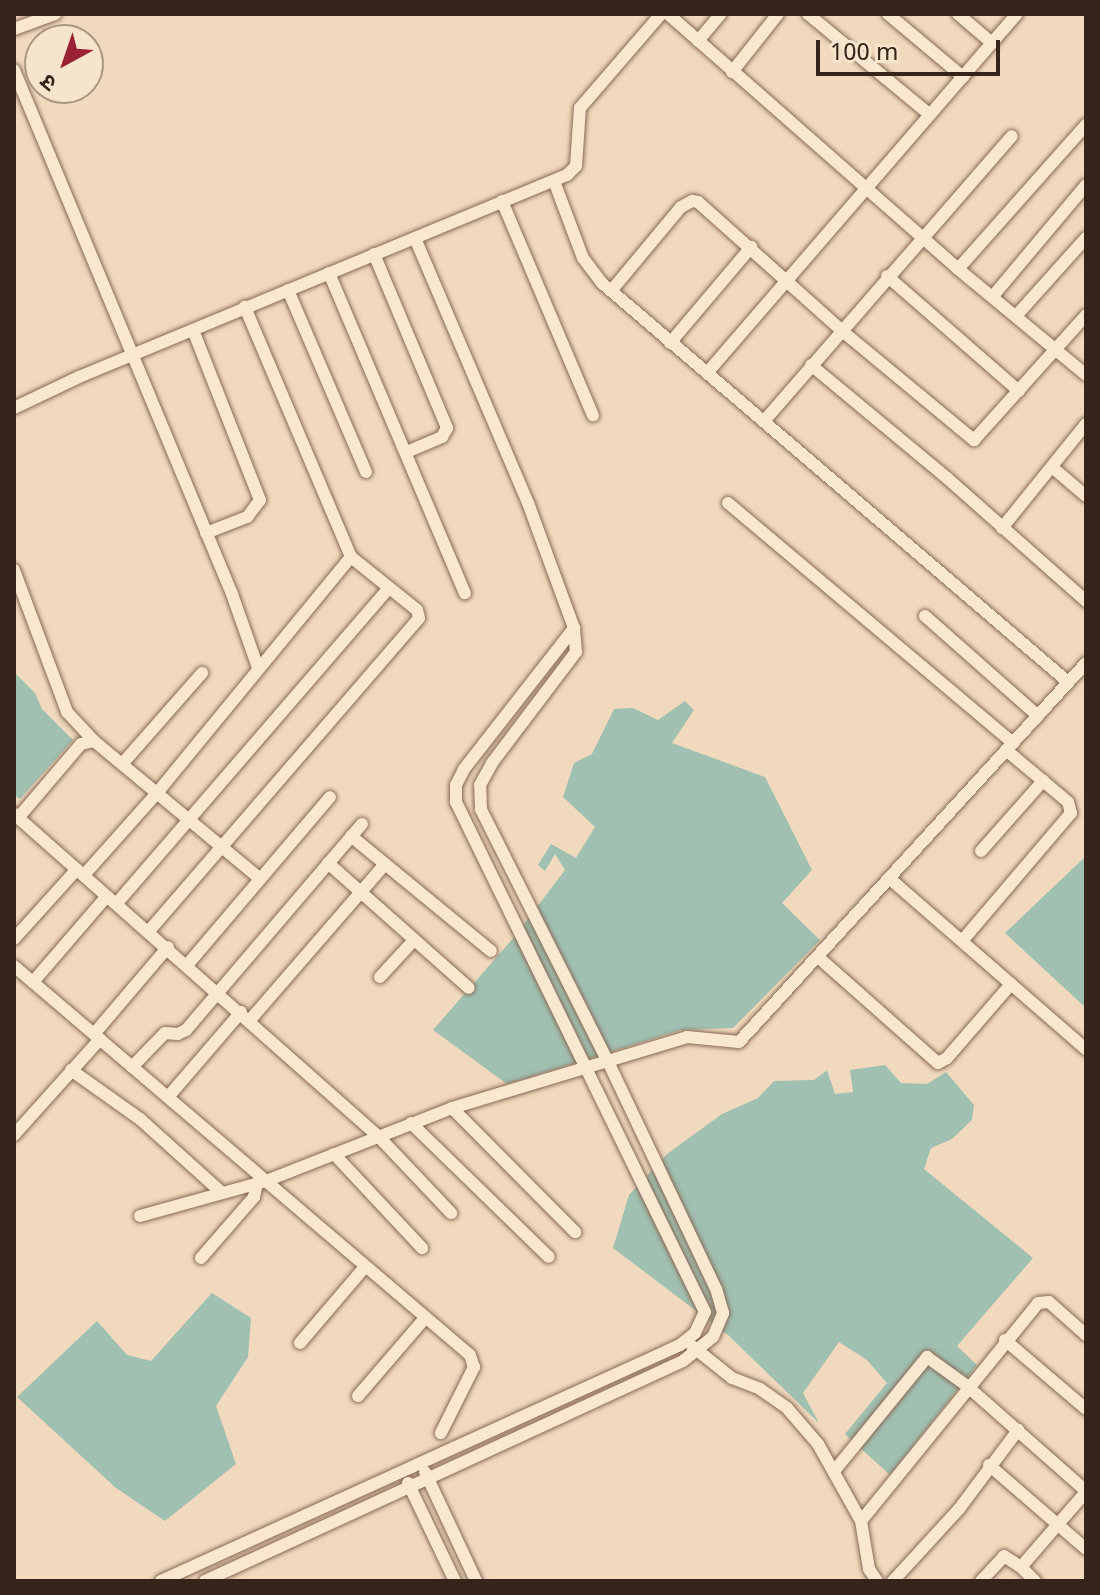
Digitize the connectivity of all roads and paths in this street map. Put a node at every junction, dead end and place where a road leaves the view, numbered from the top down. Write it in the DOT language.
graph roads {
  1 [pos="55,14"];
  2 [pos="661,14"];
  3 [pos="668,14"];
  4 [pos="721,14"];
  5 [pos="778,14"];
  6 [pos="808,14"];
  7 [pos="888,14"];
  8 [pos="958,14"];
  9 [pos="1017,14"];
  10 [pos="14,29"];
  11 [pos="698,41"];
  12 [pos="992,43"];
  13 [pos="14,70"];
  14 [pos="732,72"];
  15 [pos="963,77"];
  16 [pos="930,115"];
  17 [pos="1086,125"];
  18 [pos="1012,136"];
  19 [pos="554,181"];
  20 [pos="1086,185"];
  21 [pos="866,189"];
  22 [pos="502,201"];
  23 [pos="922,236"];
  24 [pos="415,238"];
  25 [pos="1086,238"];
  26 [pos="751,247"];
  27 [pos="374,254"];
  28 [pos="958,269"];
  29 [pos="329,273"];
  30 [pos="887,276"];
  31 [pos="788,279"];
  32 [pos="288,290"];
  33 [pos="611,291"];
  34 [pos="993,296"];
  35 [pos="245,307"];
  36 [pos="1086,315"];
  37 [pos="1016,316"];
  38 [pos="193,330"];
  39 [pos="841,330"];
  40 [pos="670,343"];
  41 [pos="1056,350"];
  42 [pos="134,356"];
  43 [pos="811,365"];
  44 [pos="707,373"];
  45 [pos="1086,375"];
  46 [pos="1019,391"];
  47 [pos="14,408"];
  48 [pos="593,415"];
  49 [pos="765,420"];
  50 [pos="1086,424"];
  51 [pos="406,452"];
  52 [pos="1052,467"];
  53 [pos="366,472"];
  54 [pos="1086,496"];
  55 [pos="728,503"];
  56 [pos="1002,528"];
  57 [pos="206,533"];
  58 [pos="351,557"];
  59 [pos="14,570"];
  60 [pos="388,589"];
  61 [pos="465,593"];
  62 [pos="1086,601"];
  63 [pos="925,616"];
  64 [pos="574,628"];
  65 [pos="1086,663"];
  66 [pos="258,668"];
  67 [pos="202,673"];
  68 [pos="1068,682"];
  69 [pos="1038,716"];
  70 [pos="94,741"];
  71 [pos="1009,746"];
  72 [pos="123,763"];
  73 [pos="1043,781"];
  74 [pos="157,793"];
  75 [pos="330,797"];
  76 [pos="16,816"];
  77 [pos="190,819"];
  78 [pos="362,824"];
  79 [pos="351,836"];
  80 [pos="220,845"];
  81 [pos="981,851"];
  82 [pos="328,863"];
  83 [pos="385,864"];
  84 [pos="80,872"];
  85 [pos="889,878"];
  86 [pos="260,879"];
  87 [pos="360,892"];
  88 [pos="112,899"];
  89 [pos="149,931"];
  90 [pos="14,939"];
  91 [pos="414,940"];
  92 [pos="962,941"];
  93 [pos="168,947"];
  94 [pos="491,951"];
  95 [pos="818,957"];
  96 [pos="188,964"];
  97 [pos="15,968"];
  98 [pos="380,977"];
  99 [pos="33,982"];
  100 [pos="1011,984"];
  101 [pos="469,988"];
  102 [pos="217,992"];
  103 [pos="245,1016"];
  104 [pos="97,1036"];
  105 [pos="1086,1049"];
  106 [pos="608,1062"];
  107 [pos="132,1067"];
  108 [pos="588,1068"];
  109 [pos="71,1070"];
  110 [pos="168,1097"];
  111 [pos="452,1108"];
  112 [pos="411,1123"];
  113 [pos="14,1135"];
  114 [pos="379,1137"];
  115 [pos="334,1154"];
  116 [pos="262,1182"];
  117 [pos="221,1192"];
  118 [pos="451,1213"];
  119 [pos="140,1216"];
  120 [pos="575,1232"];
  121 [pos="422,1248"];
  122 [pos="549,1257"];
  123 [pos="201,1258"];
  124 [pos="365,1267"];
  125 [pos="425,1318"];
  126 [pos="1086,1335"];
  127 [pos="686,1340"];
  128 [pos="1005,1340"];
  129 [pos="300,1343"];
  130 [pos="698,1351"];
  131 [pos="967,1386"];
  132 [pos="358,1396"];
  133 [pos="1086,1409"];
  134 [pos="1018,1430"];
  135 [pos="441,1433"];
  136 [pos="419,1462"];
  137 [pos="989,1465"];
  138 [pos="835,1470"];
  139 [pos="401,1471"];
  140 [pos="428,1479"];
  141 [pos="410,1487"];
  142 [pos="1086,1491"];
  143 [pos="861,1521"];
  144 [pos="1058,1524"];
  145 [pos="1086,1549"];
  146 [pos="1021,1567"];
  147 [pos="161,1581"];
  148 [pos="205,1581"];
  149 [pos="455,1581"];
  150 [pos="476,1581"];
  151 [pos="877,1581"];
  152 [pos="893,1581"];
  153 [pos="981,1581"];
  154 [pos="1035,1581"];
  1 -- 10 [label="street"];
  2 -- 19 [label="street"];
  3 -- 11 [label="street"];
  4 -- 11 [label="street"];
  5 -- 14 [label="street"];
  6 -- 16 [label="street"];
  7 -- 15 [label="street"];
  8 -- 12 [label="street"];
  9 -- 12 [label="street"];
  11 -- 14 [label="street"];
  12 -- 15 [label="street"];
  13 -- 42 [label="street"];
  14 -- 21 [label="street"];
  15 -- 16 [label="street"];
  16 -- 21 [label="street"];
  17 -- 28 [label="street"];
  18 -- 23 [label="street"];
  19 -- 22 [label="street"];
  19 -- 33 [label="street"];
  20 -- 34 [label="street"];
  21 -- 23 [label="street"];
  21 -- 31 [label="street"];
  22 -- 24 [label="street"];
  22 -- 48 [label="street"];
  23 -- 28 [label="street"];
  23 -- 30 [label="street"];
  24 -- 27 [label="street"];
  24 -- 64 [label="street"];
  25 -- 37 [label="street"];
  26 -- 31 [label="street"];
  26 -- 33 [label="street"];
  26 -- 40 [label="street"];
  27 -- 29 [label="street"];
  27 -- 51 [label="street"];
  28 -- 34 [label="street"];
  29 -- 32 [label="street"];
  29 -- 51 [label="street"];
  30 -- 39 [label="street"];
  30 -- 46 [label="street"];
  31 -- 39 [label="street"];
  31 -- 44 [label="street"];
  32 -- 35 [label="street"];
  32 -- 53 [label="street"];
  33 -- 40 [label="street"];
  34 -- 37 [label="street"];
  35 -- 38 [label="street"];
  35 -- 58 [label="street"];
  36 -- 41 [label="street"];
  37 -- 41 [label="street"];
  38 -- 42 [label="street"];
  38 -- 57 [label="street"];
  39 -- 43 [label="street"];
  39 -- 46 [label="street"];
  40 -- 44 [label="street"];
  41 -- 45 [label="street"];
  41 -- 46 [label="street"];
  42 -- 47 [label="street"];
  42 -- 57 [label="street"];
  43 -- 49 [label="street"];
  43 -- 56 [label="street"];
  44 -- 49 [label="street"];
  49 -- 68 [label="street"];
  50 -- 52 [label="street"];
  51 -- 61 [label="street"];
  52 -- 54 [label="street"];
  52 -- 56 [label="street"];
  55 -- 71 [label="street"];
  56 -- 62 [label="street"];
  57 -- 66 [label="street"];
  58 -- 60 [label="street"];
  58 -- 66 [label="street"];
  59 -- 70 [label="street"];
  60 -- 77 [label="street"];
  60 -- 80 [label="street"];
  63 -- 69 [label="street"];
  64 -- 106 [label="street"];
  64 -- 108 [label="street"];
  65 -- 68 [label="street"];
  66 -- 74 [label="street"];
  67 -- 72 [label="street"];
  68 -- 69 [label="street"];
  69 -- 71 [label="street"];
  70 -- 72 [label="street"];
  70 -- 76 [label="street"];
  71 -- 73 [label="street"];
  71 -- 85 [label="street"];
  72 -- 74 [label="street"];
  73 -- 81 [label="street"];
  73 -- 92 [label="street"];
  74 -- 77 [label="street"];
  74 -- 84 [label="street"];
  75 -- 86 [label="street"];
  76 -- 84 [label="street"];
  77 -- 80 [label="street"];
  77 -- 88 [label="street"];
  78 -- 79 [label="street"];
  79 -- 82 [label="street"];
  79 -- 83 [label="street"];
  80 -- 86 [label="street"];
  80 -- 89 [label="street"];
  82 -- 87 [label="street"];
  82 -- 102 [label="street"];
  83 -- 87 [label="street"];
  83 -- 94 [label="street"];
  84 -- 88 [label="street"];
  84 -- 90 [label="street"];
  85 -- 92 [label="street"];
  85 -- 95 [label="street"];
  86 -- 96 [label="street"];
  87 -- 91 [label="street"];
  87 -- 103 [label="street"];
  88 -- 89 [label="street"];
  88 -- 99 [label="street"];
  89 -- 93 [label="street"];
  91 -- 98 [label="street"];
  91 -- 101 [label="street"];
  92 -- 100 [label="street"];
  93 -- 96 [label="street"];
  93 -- 104 [label="street"];
  95 -- 100 [label="street"];
  95 -- 106 [label="street"];
  96 -- 102 [label="street"];
  97 -- 99 [label="street"];
  99 -- 104 [label="street"];
  100 -- 105 [label="street"];
  102 -- 103 [label="street"];
  102 -- 107 [label="street"];
  103 -- 110 [label="street"];
  103 -- 114 [label="street"];
  104 -- 107 [label="street"];
  104 -- 109 [label="street"];
  106 -- 108 [label="street"];
  106 -- 130 [label="street"];
  107 -- 110 [label="street"];
  108 -- 111 [label="street"];
  108 -- 127 [label="street"];
  109 -- 113 [label="street"];
  109 -- 117 [label="street"];
  110 -- 116 [label="street"];
  111 -- 112 [label="street"];
  111 -- 120 [label="street"];
  112 -- 114 [label="street"];
  112 -- 122 [label="street"];
  114 -- 115 [label="street"];
  114 -- 118 [label="street"];
  115 -- 116 [label="street"];
  115 -- 121 [label="street"];
  116 -- 117 [label="street"];
  116 -- 123 [label="street"];
  116 -- 124 [label="street"];
  117 -- 119 [label="street"];
  124 -- 125 [label="street"];
  124 -- 129 [label="street"];
  125 -- 132 [label="street"];
  125 -- 135 [label="street"];
  126 -- 128 [label="street"];
  127 -- 130 [label="street"];
  127 -- 136 [label="street"];
  128 -- 131 [label="street"];
  128 -- 133 [label="street"];
  130 -- 138 [label="street"];
  130 -- 140 [label="street"];
  131 -- 134 [label="street"];
  131 -- 138 [label="street"];
  131 -- 143 [label="street"];
  134 -- 137 [label="street"];
  134 -- 142 [label="street"];
  136 -- 139 [label="street"];
  136 -- 140 [label="street"];
  137 -- 144 [label="street"];
  137 -- 152 [label="street"];
  138 -- 143 [label="street"];
  139 -- 141 [label="street"];
  139 -- 147 [label="street"];
  140 -- 141 [label="street"];
  140 -- 150 [label="street"];
  141 -- 148 [label="street"];
  141 -- 149 [label="street"];
  142 -- 144 [label="street"];
  143 -- 151 [label="street"];
  144 -- 145 [label="street"];
  144 -- 146 [label="street"];
  146 -- 153 [label="street"];
  146 -- 154 [label="street"];
}
